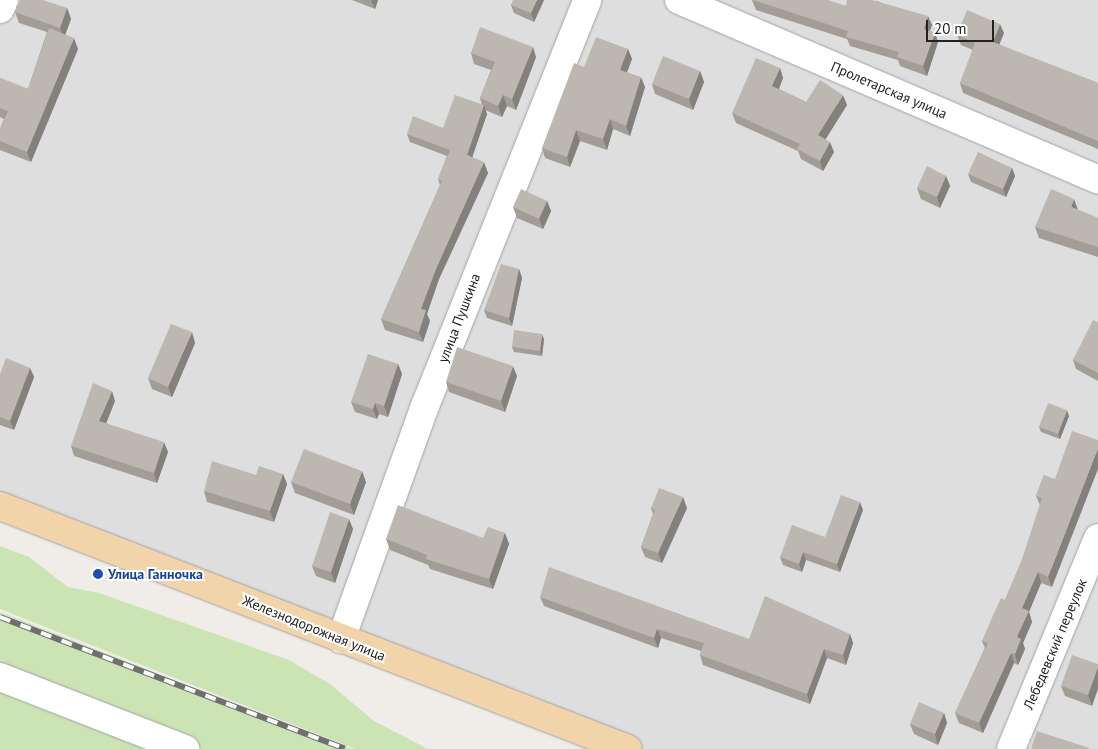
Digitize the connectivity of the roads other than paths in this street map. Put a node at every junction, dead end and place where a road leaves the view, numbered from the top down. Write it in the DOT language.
graph roads {
  1 [pos="4,0"];
  2 [pos="587,0"];
  3 [pos="679,0"];
  4 [pos="0,9"];
  5 [pos="1098,180"];
  6 [pos="0,506"];
  7 [pos="1098,538"];
  8 [pos="340,638"];
  9 [pos="0,677"];
  10 [pos="185,749"];
  11 [pos="628,749"];
  12 [pos="1010,749"];
  1 -- 4 [label="street"];
  2 -- 8 [label="street, улица Пушкина"];
  3 -- 5 [label="street, Пролетарская улица"];
  6 -- 8 [label="main road, Железнодорожная улица"];
  7 -- 12 [label="street, Лебедевский переулок"];
  8 -- 11 [label="main road, Железнодорожная улица"];
  9 -- 10 [label="street"];
}
